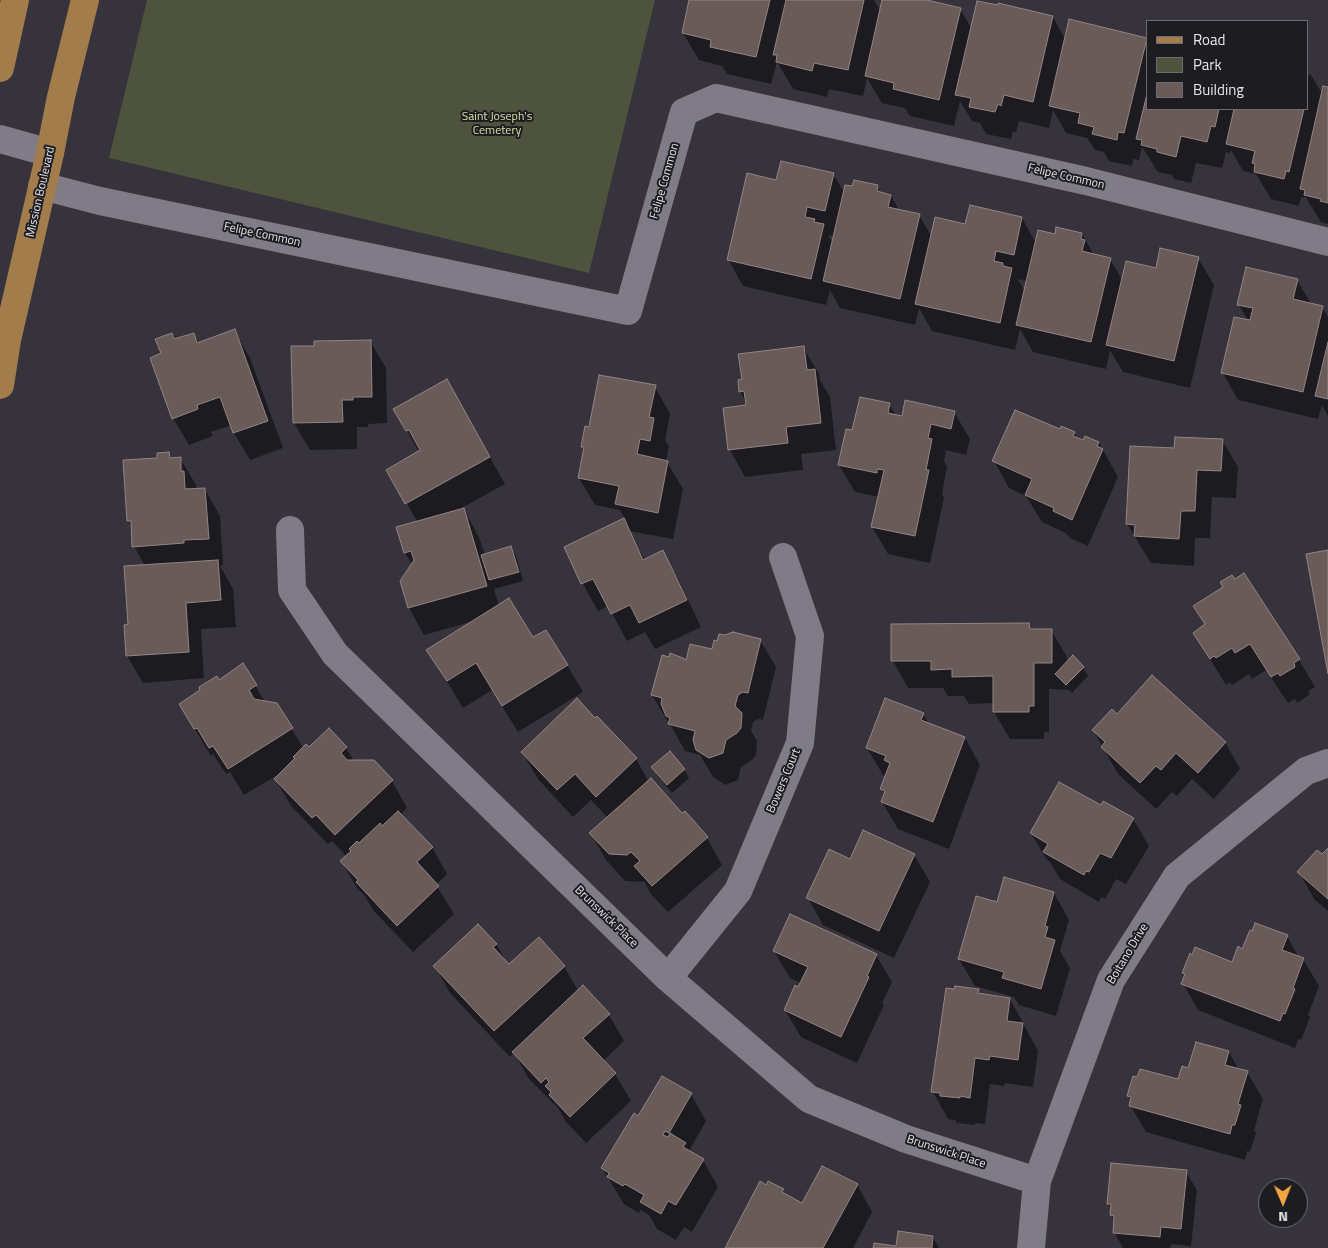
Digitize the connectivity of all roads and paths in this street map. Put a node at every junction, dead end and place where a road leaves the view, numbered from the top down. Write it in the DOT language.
graph roads {
  1 [pos="15,0"];
  2 [pos="85,0"];
  3 [pos="0,68"];
  4 [pos="0,139"];
  5 [pos="50,153"];
  6 [pos="42,186"];
  7 [pos="1328,242"];
  8 [pos="0,385"];
  9 [pos="290,530"];
  10 [pos="783,557"];
  11 [pos="1328,762"];
  12 [pos="668,978"];
  13 [pos="1036,1181"];
  14 [pos="1031,1248"];
  1 -- 3 [label="main road"];
  2 -- 5 [label="main road, Mission Boulevard"];
  4 -- 5 [label="street"];
  5 -- 6 [label="main road, Mission Boulevard"];
  6 -- 7 [label="street, Felipe Common"];
  6 -- 8 [label="main road, Mission Boulevard"];
  9 -- 12 [label="street, Brunswick Place"];
  10 -- 12 [label="street, Bowers Court"];
  11 -- 13 [label="street, Boitano Drive"];
  12 -- 13 [label="street, Brunswick Place"];
  13 -- 14 [label="street, Boitano Drive"];
}
